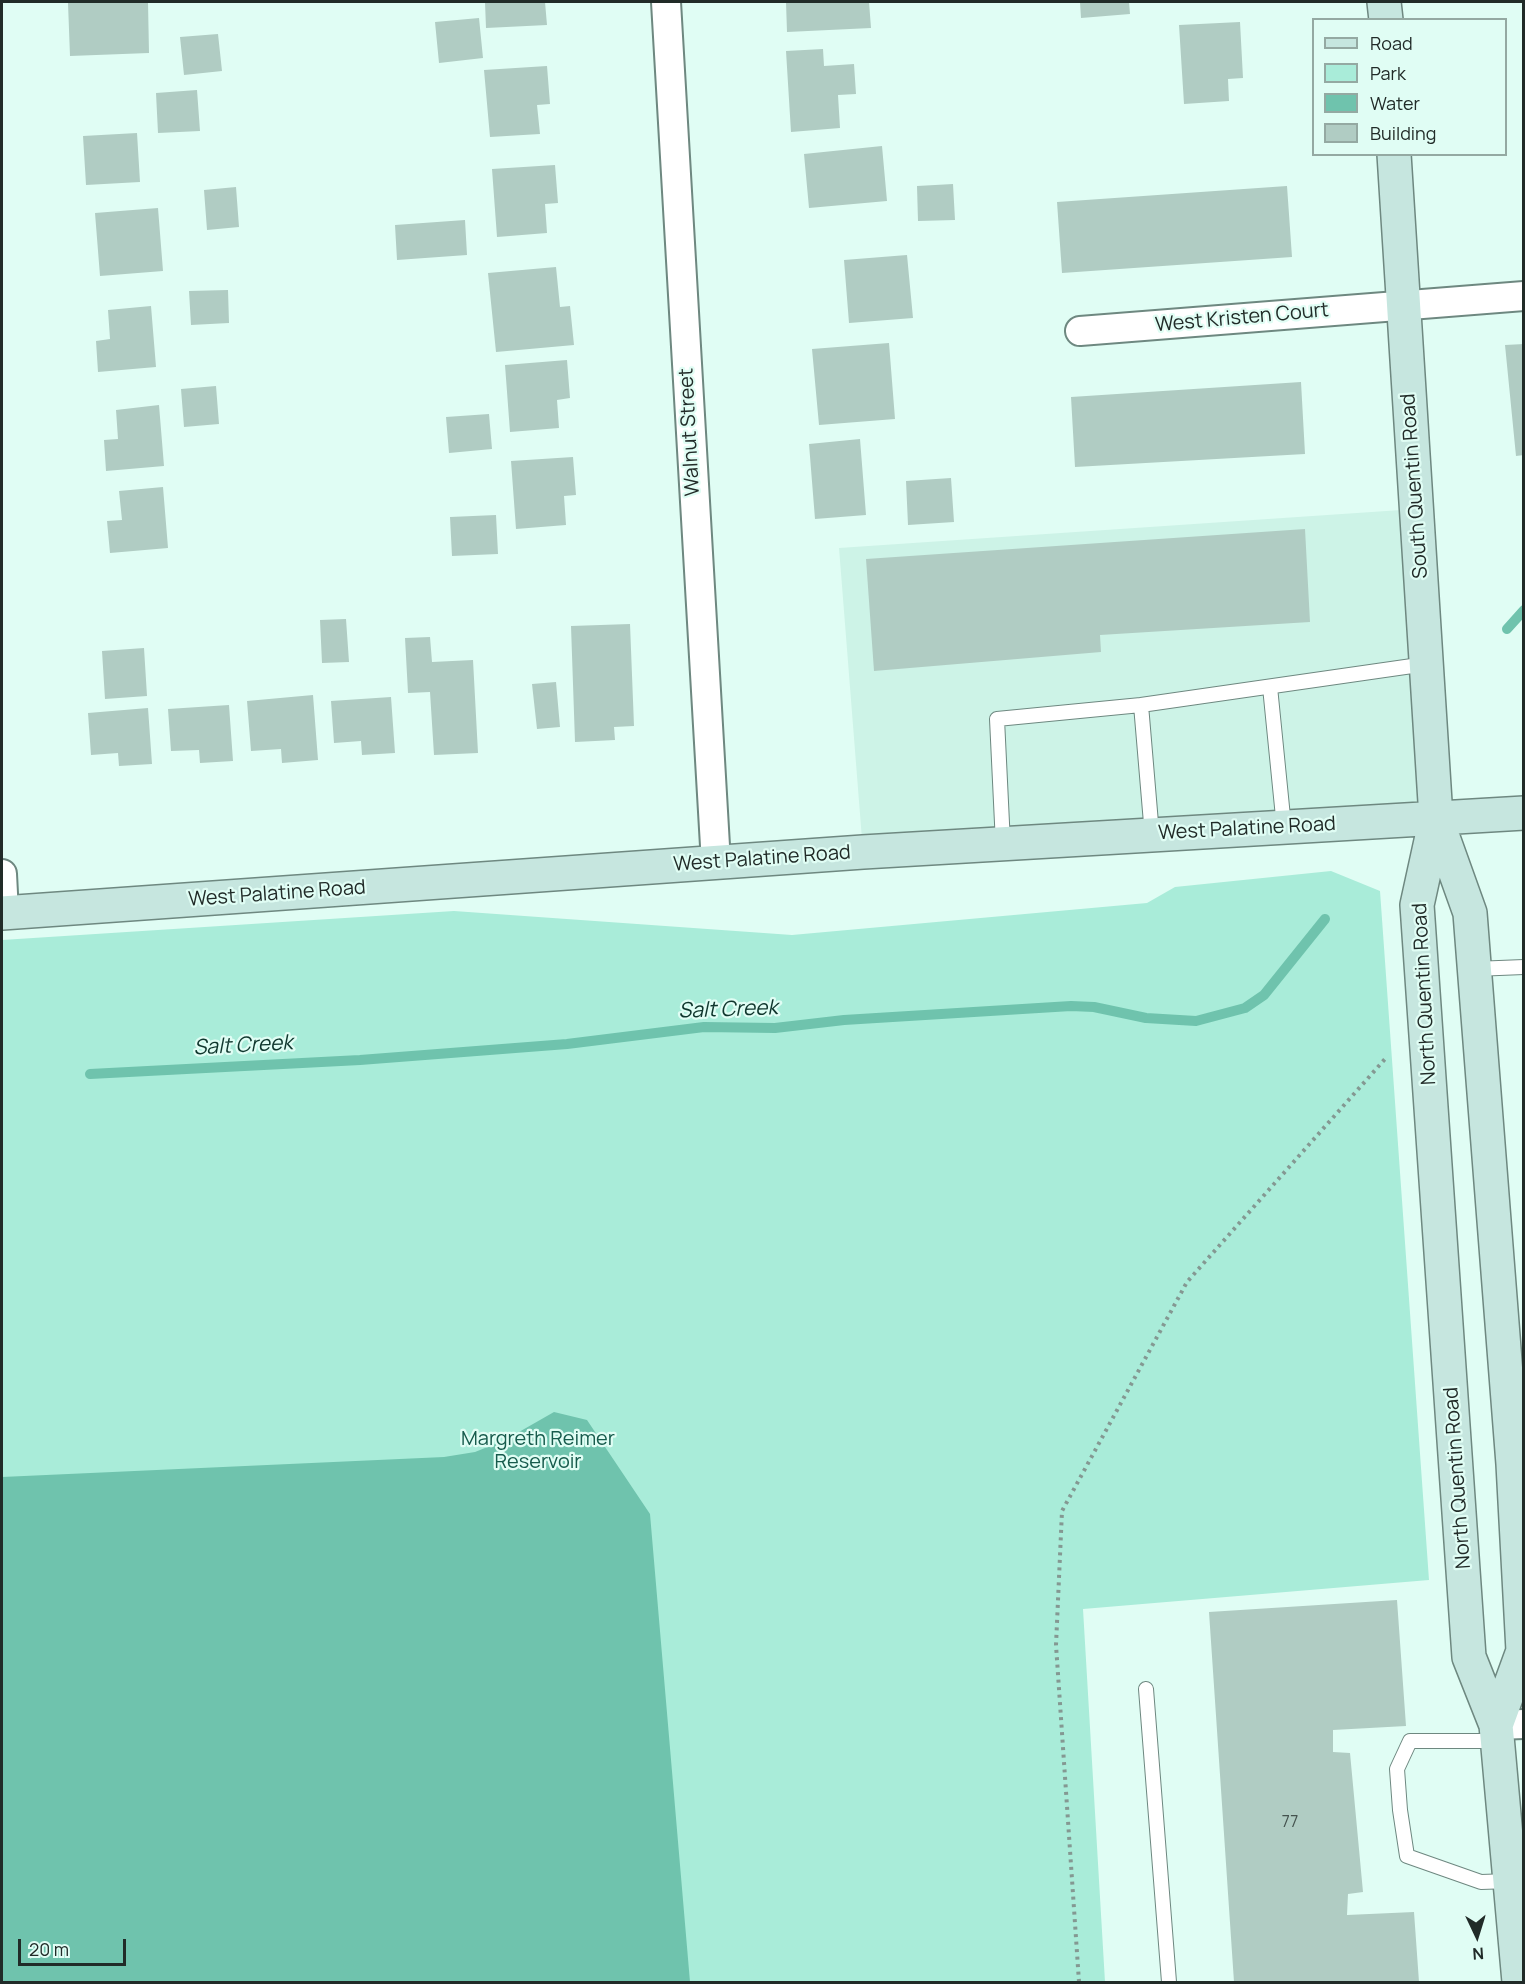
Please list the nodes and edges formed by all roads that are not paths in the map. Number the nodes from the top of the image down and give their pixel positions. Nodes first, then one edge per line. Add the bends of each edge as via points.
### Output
1 (666, 2) edge
2 (1384, 2) edge
3 (1386, 18) edge
4 (1394, 156) edge
5 (1524, 296) edge
6 (1403, 305) junction
7 (1080, 331) dead end
8 (1426, 664) junction
9 (1270, 687) junction
10 (1141, 705) junction
11 (1524, 813) edge
12 (1436, 818) junction
13 (1284, 827) junction
14 (1152, 835) junction
15 (1003, 844) junction
16 (716, 863) junction
17 (2, 874) edge
18 (3, 913) edge
19 (1524, 967) edge
20 (1474, 969) junction
21 (1513, 1341) edge
22 (1518, 1459) edge
23 (1146, 1689) dead end
24 (1505, 1730) edge
25 (1510, 1881) junction
26 (1169, 1983) edge
27 (1519, 1983) edge

1 - 16 street, Walnut Street
2 - 3 main road
4 - 6 main road, South Quentin Road
5 - 6 street, West Kristen Court
6 - 7 street, West Kristen Court
6 - 8 main road, South Quentin Road
8 - 9 lane
8 - 12 main road, South Quentin Road
9 - 10 lane
9 - 13 lane
10 - 14 lane
10 - 15 lane via 997,719
11 - 12 main road, West Palatine Road
12 - 13 main road, West Palatine Road
12 - 20 main road, North Quentin Road via 1470,913
12 - 24 main road, North Quentin Road via 1417,905 1469,1657
13 - 14 main road, West Palatine Road
14 - 15 main road, West Palatine Road
15 - 16 main road, West Palatine Road
16 - 18 main road, West Palatine Road
17 - 18 street
19 - 20 lane
20 - 21 main road, North Quentin Road
21 - 22 main road, North Quentin Road
22 - 24 main road, North Quentin Road via 1523,1651
23 - 26 lane
24 - 25 main road, North Quentin Road
24 - 25 lane via 1410,1742 1397,1769 1407,1856 1481,1882
25 - 27 main road, North Quentin Road

